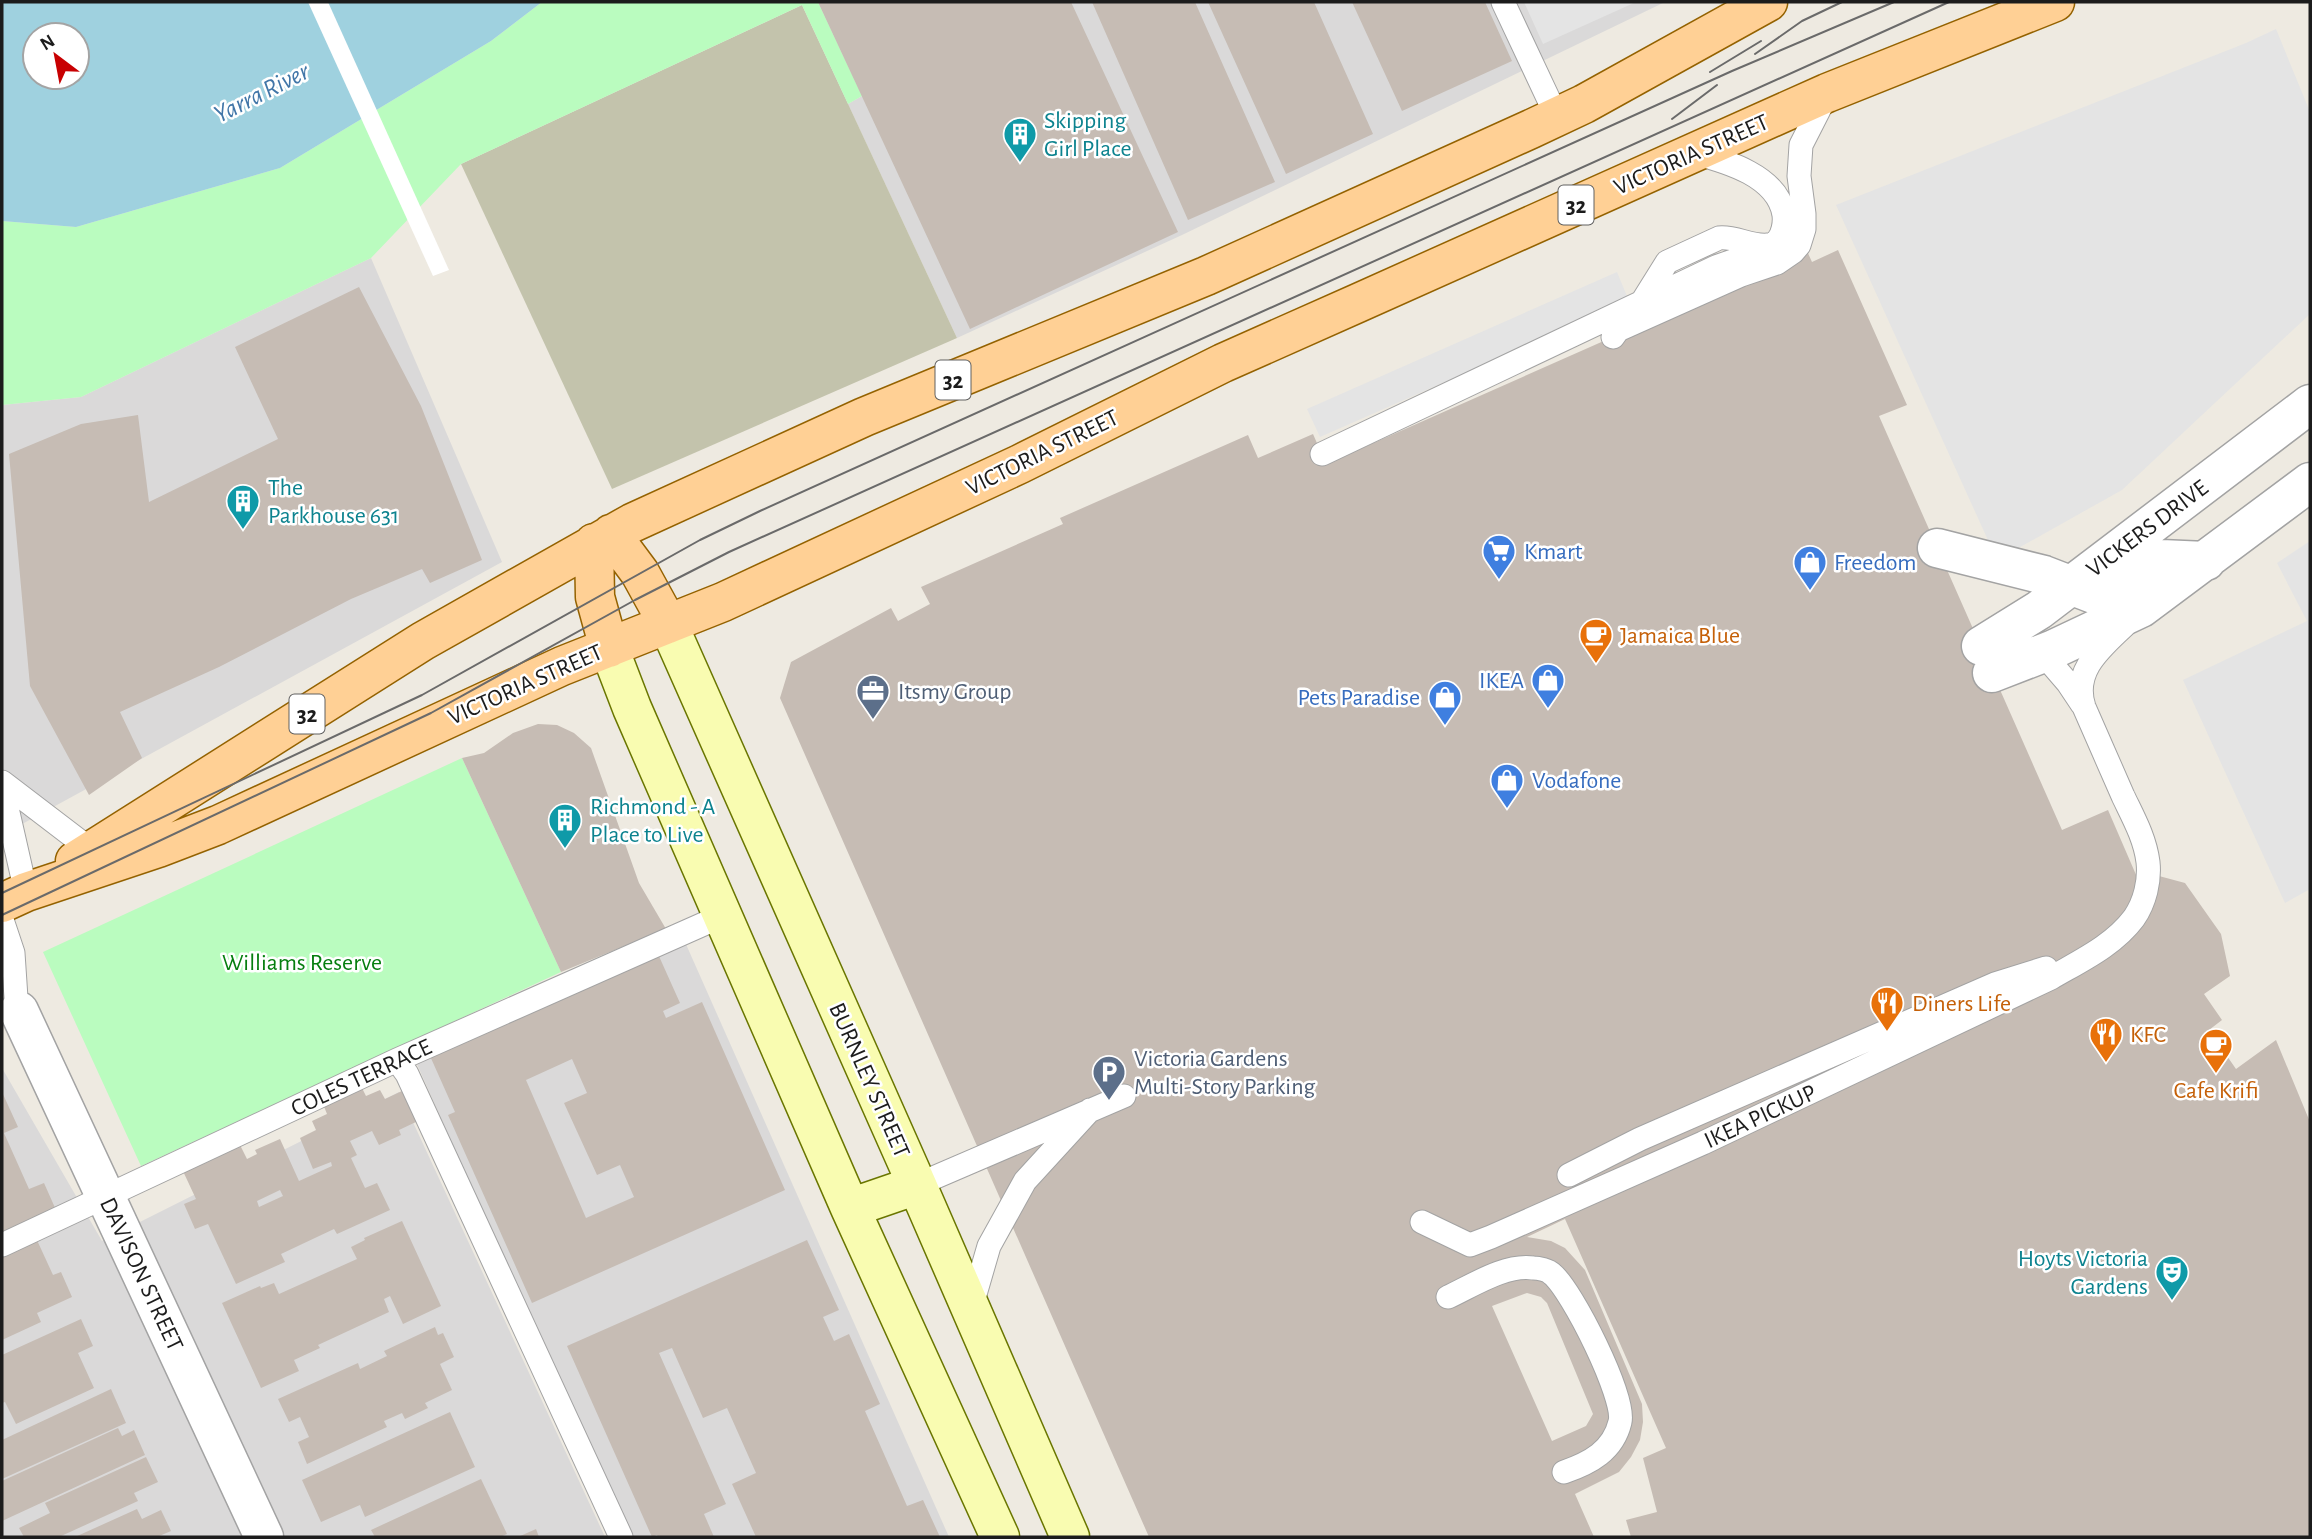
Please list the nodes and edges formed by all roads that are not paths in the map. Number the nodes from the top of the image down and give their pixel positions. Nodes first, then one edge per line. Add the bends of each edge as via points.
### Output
1 (1503, 2) edge
2 (1768, 2) edge
3 (2055, 2) edge
4 (1827, 93) junction
5 (1557, 117) junction
6 (1694, 153) junction
7 (1613, 337) dead end
8 (2310, 404) edge
9 (1322, 454) dead end
10 (2230, 464) junction
11 (2310, 482) edge
12 (2268, 513) junction
13 (602, 539) junction
14 (1937, 548) dead end
15 (2206, 561) junction
16 (2072, 585) junction
17 (2146, 605) junction
18 (668, 624) junction
19 (609, 648) junction
20 (2043, 654) junction
21 (2084, 707) junction
22 (2, 784) edge
23 (91, 850) junction
24 (10, 905) edge
25 (724, 915) junction
26 (2092, 953) junction
27 (10, 1003) edge
28 (397, 1060) junction
29 (1124, 1096) dead end
30 (1090, 1110) junction
31 (1569, 1175) dead end
32 (917, 1185) junction
33 (105, 1195) junction
34 (850, 1208) junction
35 (1422, 1222) dead end
36 (2, 1245) edge
37 (1448, 1297) dead end
38 (971, 1308) junction
39 (1564, 1472) dead end
40 (264, 1537) edge
41 (621, 1537) edge
42 (1000, 1537) edge
43 (1070, 1537) edge

1 - 5 lane
2 - 5 main road, 32
3 - 4 main road, VICTORIA STREET / 32
4 - 6 main road, VICTORIA STREET / 32
4 - 7 lane via 1800,150 1804,229 1793,252 1777,263 1618,330
5 - 13 main road, 32 via 1206,276 864,417
6 - 9 lane via 1750,173 1774,194 1784,220 1776,242
6 - 18 main road, VICTORIA STREET / 32 via 1223,363 939,503
8 - 10 street, VICKERS DRIVE
10 - 12 street
10 - 16 street, VICKERS DRIVE
11 - 12 street, VICKERS DRIVE
12 - 15 street, VICKERS DRIVE
13 - 18 main road via 640,573
13 - 19 main road via 595,597
13 - 23 main road, 32 via 423,641
14 - 16 street
15 - 16 street via 2161,559 2104,597
15 - 17 street, VICKERS DRIVE
16 - 20 street, VICKERS DRIVE via 1987,660
17 - 20 street, VICKERS DRIVE
17 - 21 lane, IKEA PICKUP via 2088,664 2081,686
18 - 19 main road, VICTORIA STREET / 32
18 - 32 main road, BURNLEY STREET
19 - 24 main road, VICTORIA STREET / 32 via 218,825
19 - 25 main road
20 - 21 lane
21 - 26 lane, IKEA PICKUP via 2139,831 2148,862 2146,890 2138,912 2117,936
22 - 23 lane
22 - 24 lane, DAVISON STREET
23 - 24 main road, 32
24 - 27 lane, DAVISON STREET via 16,1002
25 - 28 lane, COLES TERRACE
25 - 34 main road
26 - 31 lane, IKEA PICKUP via 1995,984 1640,1139
26 - 35 lane, IKEA PICKUP via 2051,978 1703,1143 1481,1241 1470,1245
27 - 33 street, DAVISON STREET
28 - 33 lane, COLES TERRACE
28 - 41 lane
29 - 30 lane
30 - 32 lane
30 - 38 lane via 1025,1181 989,1246
32 - 34 main road
32 - 38 main road, BURNLEY STREET
33 - 36 lane, COLES TERRACE
33 - 40 street, DAVISON STREET
34 - 42 main road
37 - 39 lane via 1507,1271 1531,1267 1551,1272 1567,1289 1618,1398 1621,1419 1614,1439 1602,1453
38 - 43 main road, BURNLEY STREET

